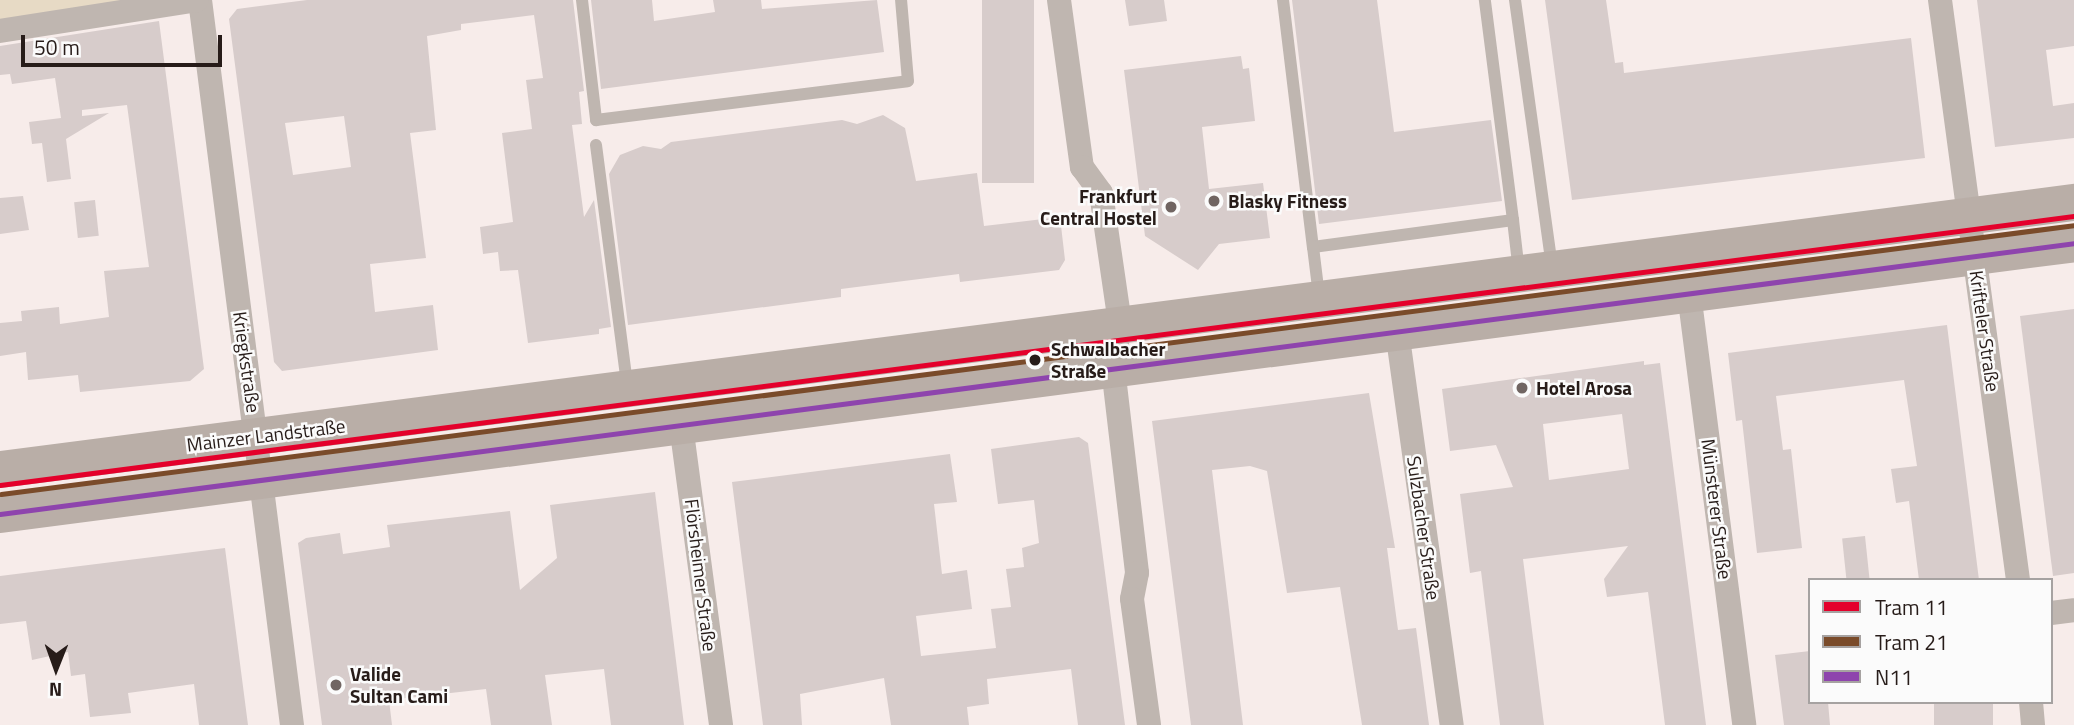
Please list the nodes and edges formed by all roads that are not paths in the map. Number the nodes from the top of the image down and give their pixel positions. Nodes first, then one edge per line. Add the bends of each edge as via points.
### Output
1 (199, 0) edge
2 (582, 0) edge
3 (901, 0) edge
4 (1059, 0) edge
5 (1283, 0) edge
6 (1485, 0) edge
7 (1515, 0) edge
8 (1940, 0) edge
9 (0, 31) edge
10 (596, 145) dead end
11 (2074, 202) edge
12 (1969, 215) junction
13 (1513, 220) junction
14 (2074, 243) edge
15 (1313, 247) junction
16 (1975, 256) junction
17 (1536, 271) junction
18 (1689, 293) junction
19 (1319, 299) junction
20 (1120, 324) junction
21 (1397, 331) junction
22 (1113, 368) junction
23 (628, 389) junction
24 (681, 425) junction
25 (258, 436) junction
26 (0, 469) edge
27 (263, 479) junction
28 (0, 514) edge
29 (2018, 578) edge
30 (2074, 610) edge
31 (2053, 613) edge
32 (2031, 704) edge
33 (292, 725) edge
34 (721, 725) edge
35 (1149, 725) edge
36 (1452, 725) edge
37 (1745, 725) edge
38 (2033, 725) edge

1 - 9 street
1 - 25 street, Kriegkstraße
2 - 3 lane via 596,120 908,81
4 - 20 street via 1082,167 1101,193
5 - 15 lane
6 - 13 lane
7 - 17 lane
8 - 12 street, Krifteler Straße
10 - 23 lane
11 - 12 main road, Mainzer Landstraße
12 - 16 street, Krifteler Straße
12 - 17 main road, Mainzer Landstraße
13 - 15 lane
13 - 17 lane
14 - 16 main road
15 - 19 lane
16 - 18 main road
16 - 29 street, Krifteler Straße
17 - 19 main road, Mainzer Landstraße
18 - 21 main road
18 - 37 street, Münsterer Straße
19 - 20 main road, Mainzer Landstraße
20 - 22 street
20 - 23 main road, Mainzer Landstraße
21 - 22 main road
21 - 36 street, Sulzbacher Straße
22 - 24 main road
22 - 35 street via 1137,573 1132,599
23 - 25 main road, Mainzer Landstraße
24 - 27 main road
24 - 34 street, Flörsheimer Straße
25 - 26 main road, Mainzer Landstraße
25 - 27 street, Kriegkstraße
27 - 28 main road
27 - 33 street, Kriegkstraße
30 - 31 street
32 - 38 street

